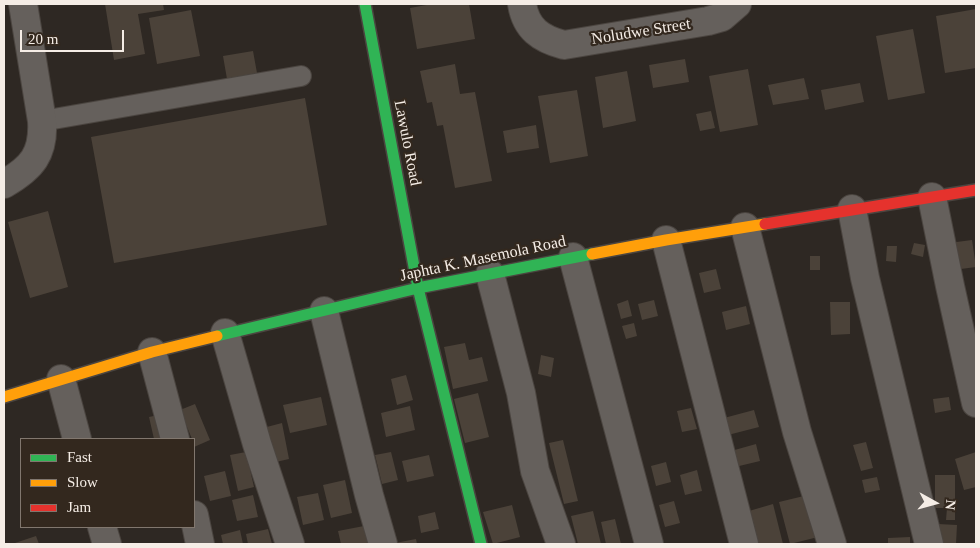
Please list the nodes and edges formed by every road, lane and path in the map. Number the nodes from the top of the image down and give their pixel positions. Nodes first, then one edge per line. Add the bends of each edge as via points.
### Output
1 (23, 4) edge
2 (365, 4) edge
3 (522, 4) edge
4 (737, 4) edge
5 (301, 76) dead end
6 (42, 121) junction
7 (4, 184) edge
8 (976, 190) edge
9 (932, 197) junction
10 (852, 210) junction
11 (745, 227) junction
12 (666, 240) junction
13 (572, 257) junction
14 (490, 274) junction
15 (418, 288) junction
16 (324, 311) junction
17 (225, 333) junction
18 (152, 352) junction
19 (61, 379) junction
20 (4, 397) edge
21 (976, 403) edge
22 (77, 438) edge
23 (175, 438) edge
24 (195, 520) edge
25 (102, 528) edge
26 (108, 544) edge
27 (200, 544) edge
28 (290, 544) edge
29 (383, 544) edge
30 (481, 544) edge
31 (561, 544) edge
32 (650, 544) edge
33 (744, 544) edge
34 (832, 544) edge
35 (929, 544) edge

1 - 6 street
2 - 15 main road, Lawulo Road
3 - 4 street, Noludwe Street via 529,24 541,37 564,45 698,23 722,16
5 - 6 lane
6 - 7 street via 43,138 35,158 24,172
8 - 9 main road, Japhta K. Masemola Road
9 - 10 main road, Japhta K. Masemola Road
9 - 21 street
10 - 11 main road, Japhta K. Masemola Road
10 - 35 street via 865,278
11 - 12 main road, Japhta K. Masemola Road
11 - 34 street via 797,432
12 - 13 main road, Japhta K. Masemola Road
12 - 33 street
13 - 14 main road, Japhta K. Masemola Road
13 - 32 street
14 - 15 main road, Japhta K. Masemola Road
14 - 31 street via 520,394 535,471
15 - 16 main road, Japhta K. Masemola Road
15 - 30 main road, Lawulo Road
16 - 17 main road, Japhta K. Masemola Road
16 - 29 street
17 - 18 main road, Japhta K. Masemola Road
17 - 28 street
18 - 19 main road, Japhta K. Masemola Road
18 - 23 street
19 - 20 main road, Japhta K. Masemola Road
19 - 22 street
24 - 27 street
25 - 26 street

